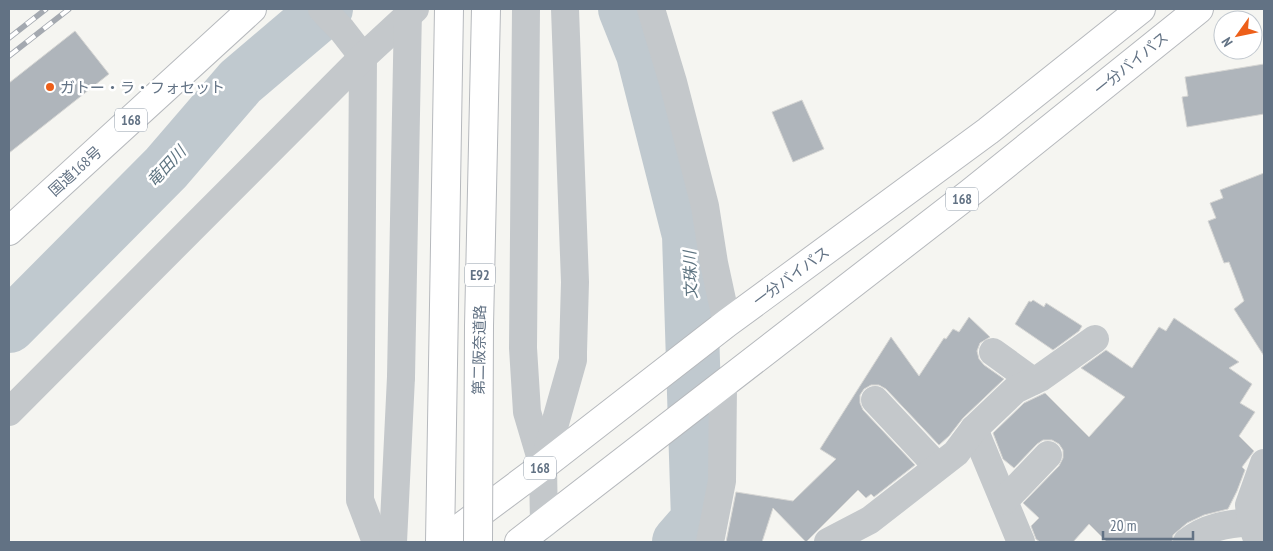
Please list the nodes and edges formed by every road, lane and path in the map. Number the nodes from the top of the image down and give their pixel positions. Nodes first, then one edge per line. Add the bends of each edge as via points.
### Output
1 (252, 9) edge
2 (322, 9) edge
3 (408, 9) edge
4 (415, 9) edge
5 (449, 9) edge
6 (486, 9) edge
7 (526, 9) edge
8 (565, 9) edge
9 (651, 9) edge
10 (1140, 9) edge
11 (1199, 9) edge
12 (363, 57) junction
13 (9, 231) edge
14 (722, 327) junction
15 (1095, 339) dead end
16 (993, 352) dead end
17 (1034, 381) junction
18 (723, 385) junction
19 (875, 400) dead end
20 (9, 412) edge
21 (974, 429) junction
22 (1048, 455) dead end
23 (1264, 463) edge
24 (543, 466) junction
25 (938, 466) junction
26 (1004, 501) junction
27 (1254, 532) edge
28 (543, 533) edge
29 (376, 542) edge
30 (393, 542) edge
31 (441, 542) edge
32 (478, 542) edge
33 (519, 542) edge
34 (710, 542) edge
35 (828, 542) edge
36 (1021, 542) edge
37 (1187, 542) edge

1 - 13 highway, 国道168号 / 168
2 - 12 street
3 - 30 street, bridge via 401,377
4 - 12 street
5 - 31 highway, E92
6 - 32 highway, 第二阪奈道路 / E92, bridge
7 - 24 street via 523,348 527,412
8 - 24 street via 575,282 573,360
9 - 14 street via 705,206
10 - 14 highway, 一分バイパス / 168 via 988,131
11 - 18 highway, 一分バイパス / 168
12 - 20 street
12 - 29 street via 360,500
14 - 24 highway, 一分バイパス / 168
15 - 17 street
16 - 17 street
17 - 21 street via 1016,390
18 - 28 highway, 一分バイパス / 168 via 657,436
18 - 34 street via 722,482
19 - 25 street
21 - 25 street via 956,453
21 - 26 street
22 - 26 street
23 - 27 street via 1249,505
24 - 28 street
24 - 31 highway, 一分バイパス / 168
25 - 35 street via 870,520
26 - 36 street
27 - 37 street via 1224,524 1198,533
28 - 33 highway, 一分バイパス / 168

